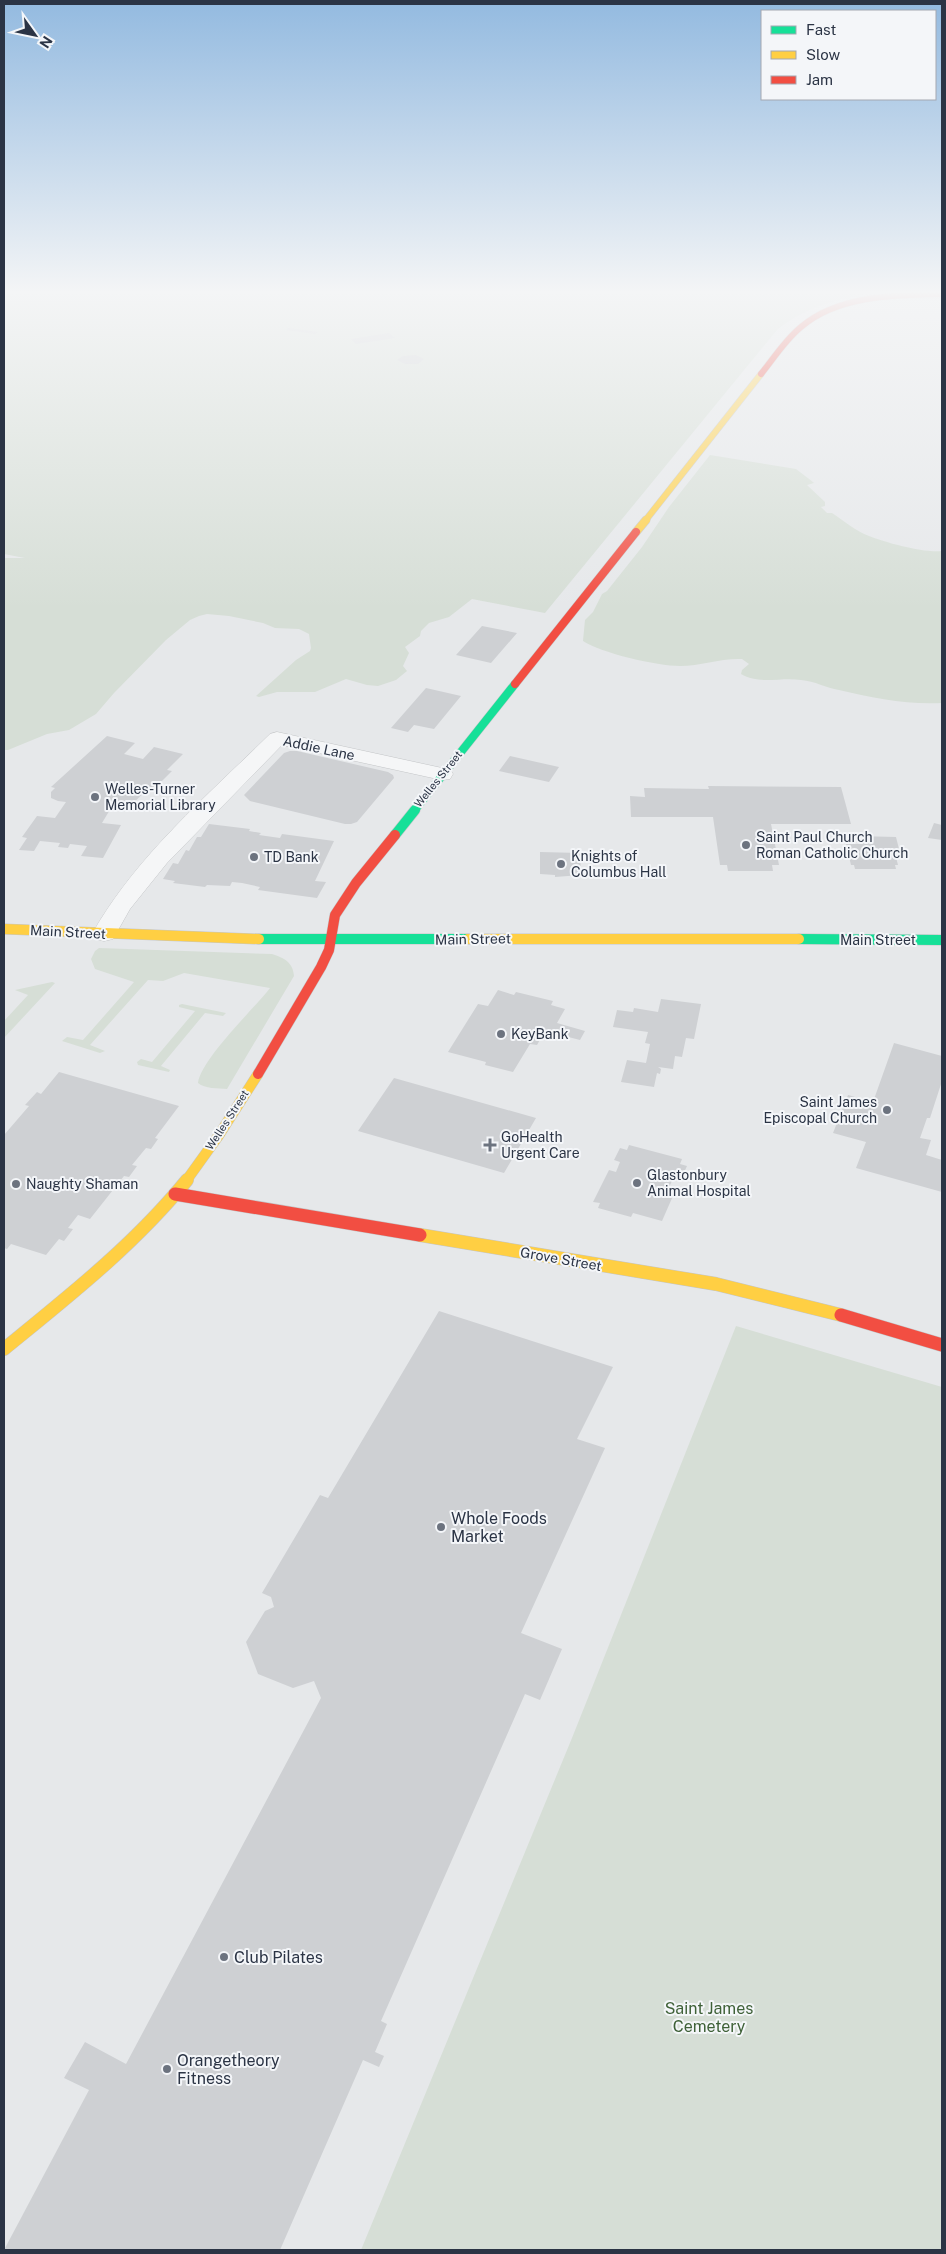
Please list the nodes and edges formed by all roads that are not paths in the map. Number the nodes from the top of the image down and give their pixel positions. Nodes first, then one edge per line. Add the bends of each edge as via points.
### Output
1 (742, 398) edge
2 (442, 774) junction
3 (4, 929) edge
4 (104, 934) junction
5 (331, 940) junction
6 (942, 940) edge
7 (174, 1194) junction
8 (942, 1345) edge
9 (4, 1349) edge

1 - 2 street, Welles Street
2 - 4 street, Addie Lane via 277,738 159,858 119,907
2 - 5 street, Welles Street via 340,906 335,914
3 - 4 street, Main Street
4 - 5 street, Main Street
5 - 6 street, Main Street
5 - 7 street, Welles Street via 321,967 236,1107
7 - 8 street, Grove Street via 716,1284 829,1311
7 - 9 street, Welles Street via 70,1296

